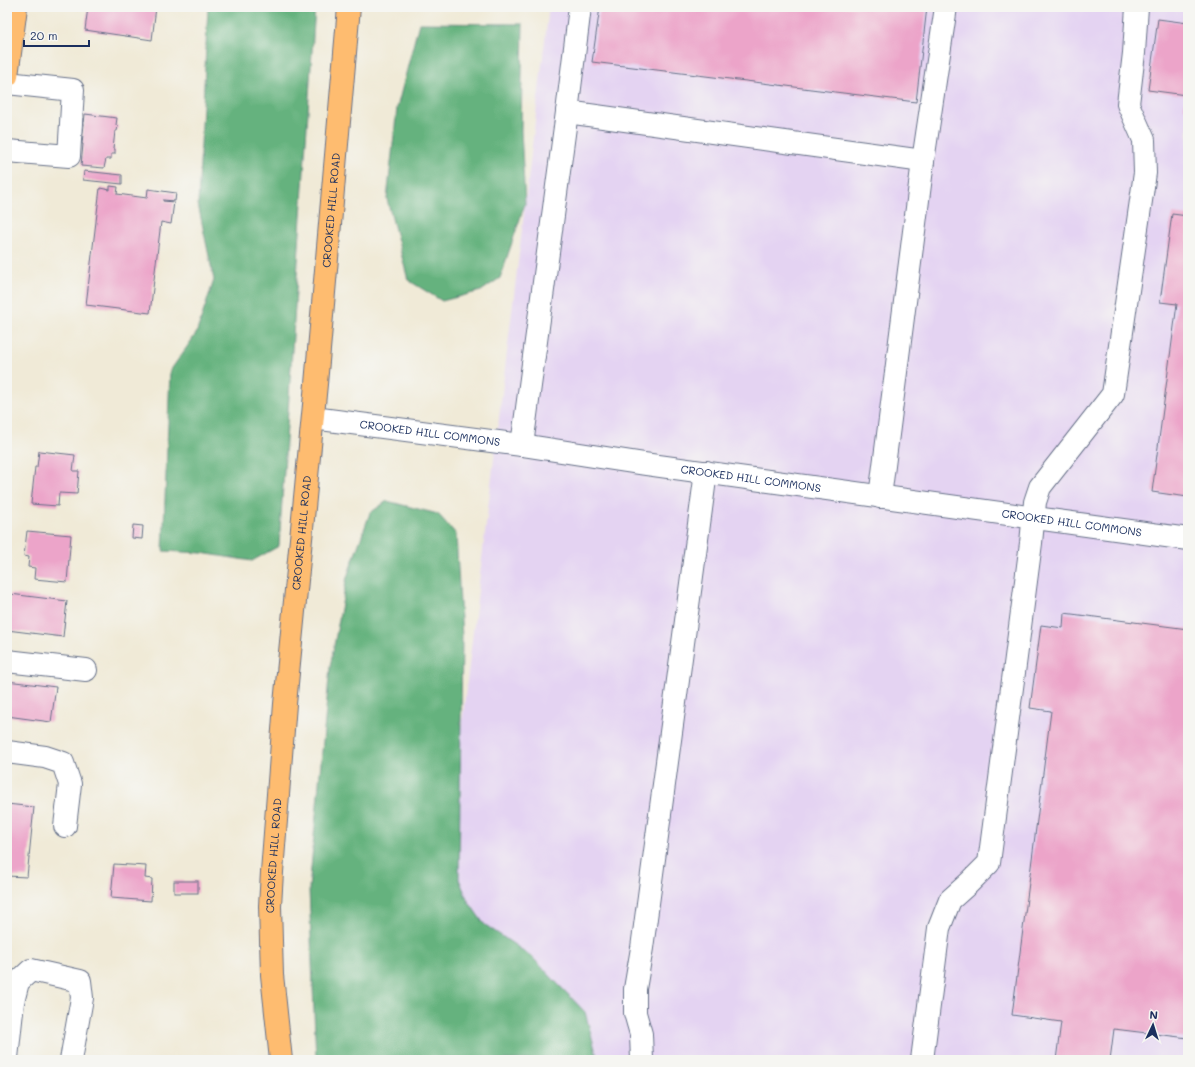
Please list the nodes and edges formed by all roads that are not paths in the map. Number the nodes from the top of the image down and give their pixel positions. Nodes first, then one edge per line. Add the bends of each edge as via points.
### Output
1 (16, 7) edge
2 (349, 7) edge
3 (580, 7) edge
4 (946, 7) edge
5 (1137, 7) edge
6 (7, 76) edge
7 (7, 83) edge
8 (567, 112) junction
9 (7, 151) edge
10 (923, 161) junction
11 (313, 418) junction
12 (522, 445) junction
13 (706, 472) junction
14 (880, 497) junction
15 (1033, 518) junction
16 (1188, 539) edge
17 (7, 661) edge
18 (86, 670) dead end
19 (7, 752) edge
20 (64, 826) dead end
21 (7, 1058) edge
22 (71, 1060) edge
23 (281, 1060) edge
24 (642, 1060) edge
25 (922, 1060) edge

1 - 6 main road
2 - 11 main road, CROOKED HILL ROAD
3 - 8 lane
4 - 10 lane
5 - 15 lane via 1128,104 1144,140 1145,173 1114,394 1040,487
7 - 9 lane via 73,90 69,156
8 - 10 lane
8 - 12 lane
10 - 14 lane
11 - 12 lane, CROOKED HILL COMMONS
11 - 23 main road, CROOKED HILL ROAD via 285,704 271,885 272,975
12 - 13 lane, CROOKED HILL COMMONS
13 - 14 lane, CROOKED HILL COMMONS
13 - 24 lane via 635,989 635,1014 641,1034
14 - 15 lane, CROOKED HILL COMMONS
15 - 16 lane, CROOKED HILL COMMONS
15 - 25 lane via 989,863 950,900 939,928
17 - 18 lane
19 - 20 lane via 45,757 63,763 70,784
21 - 22 lane via 13,1002 18,982 31,970 80,981 82,998

